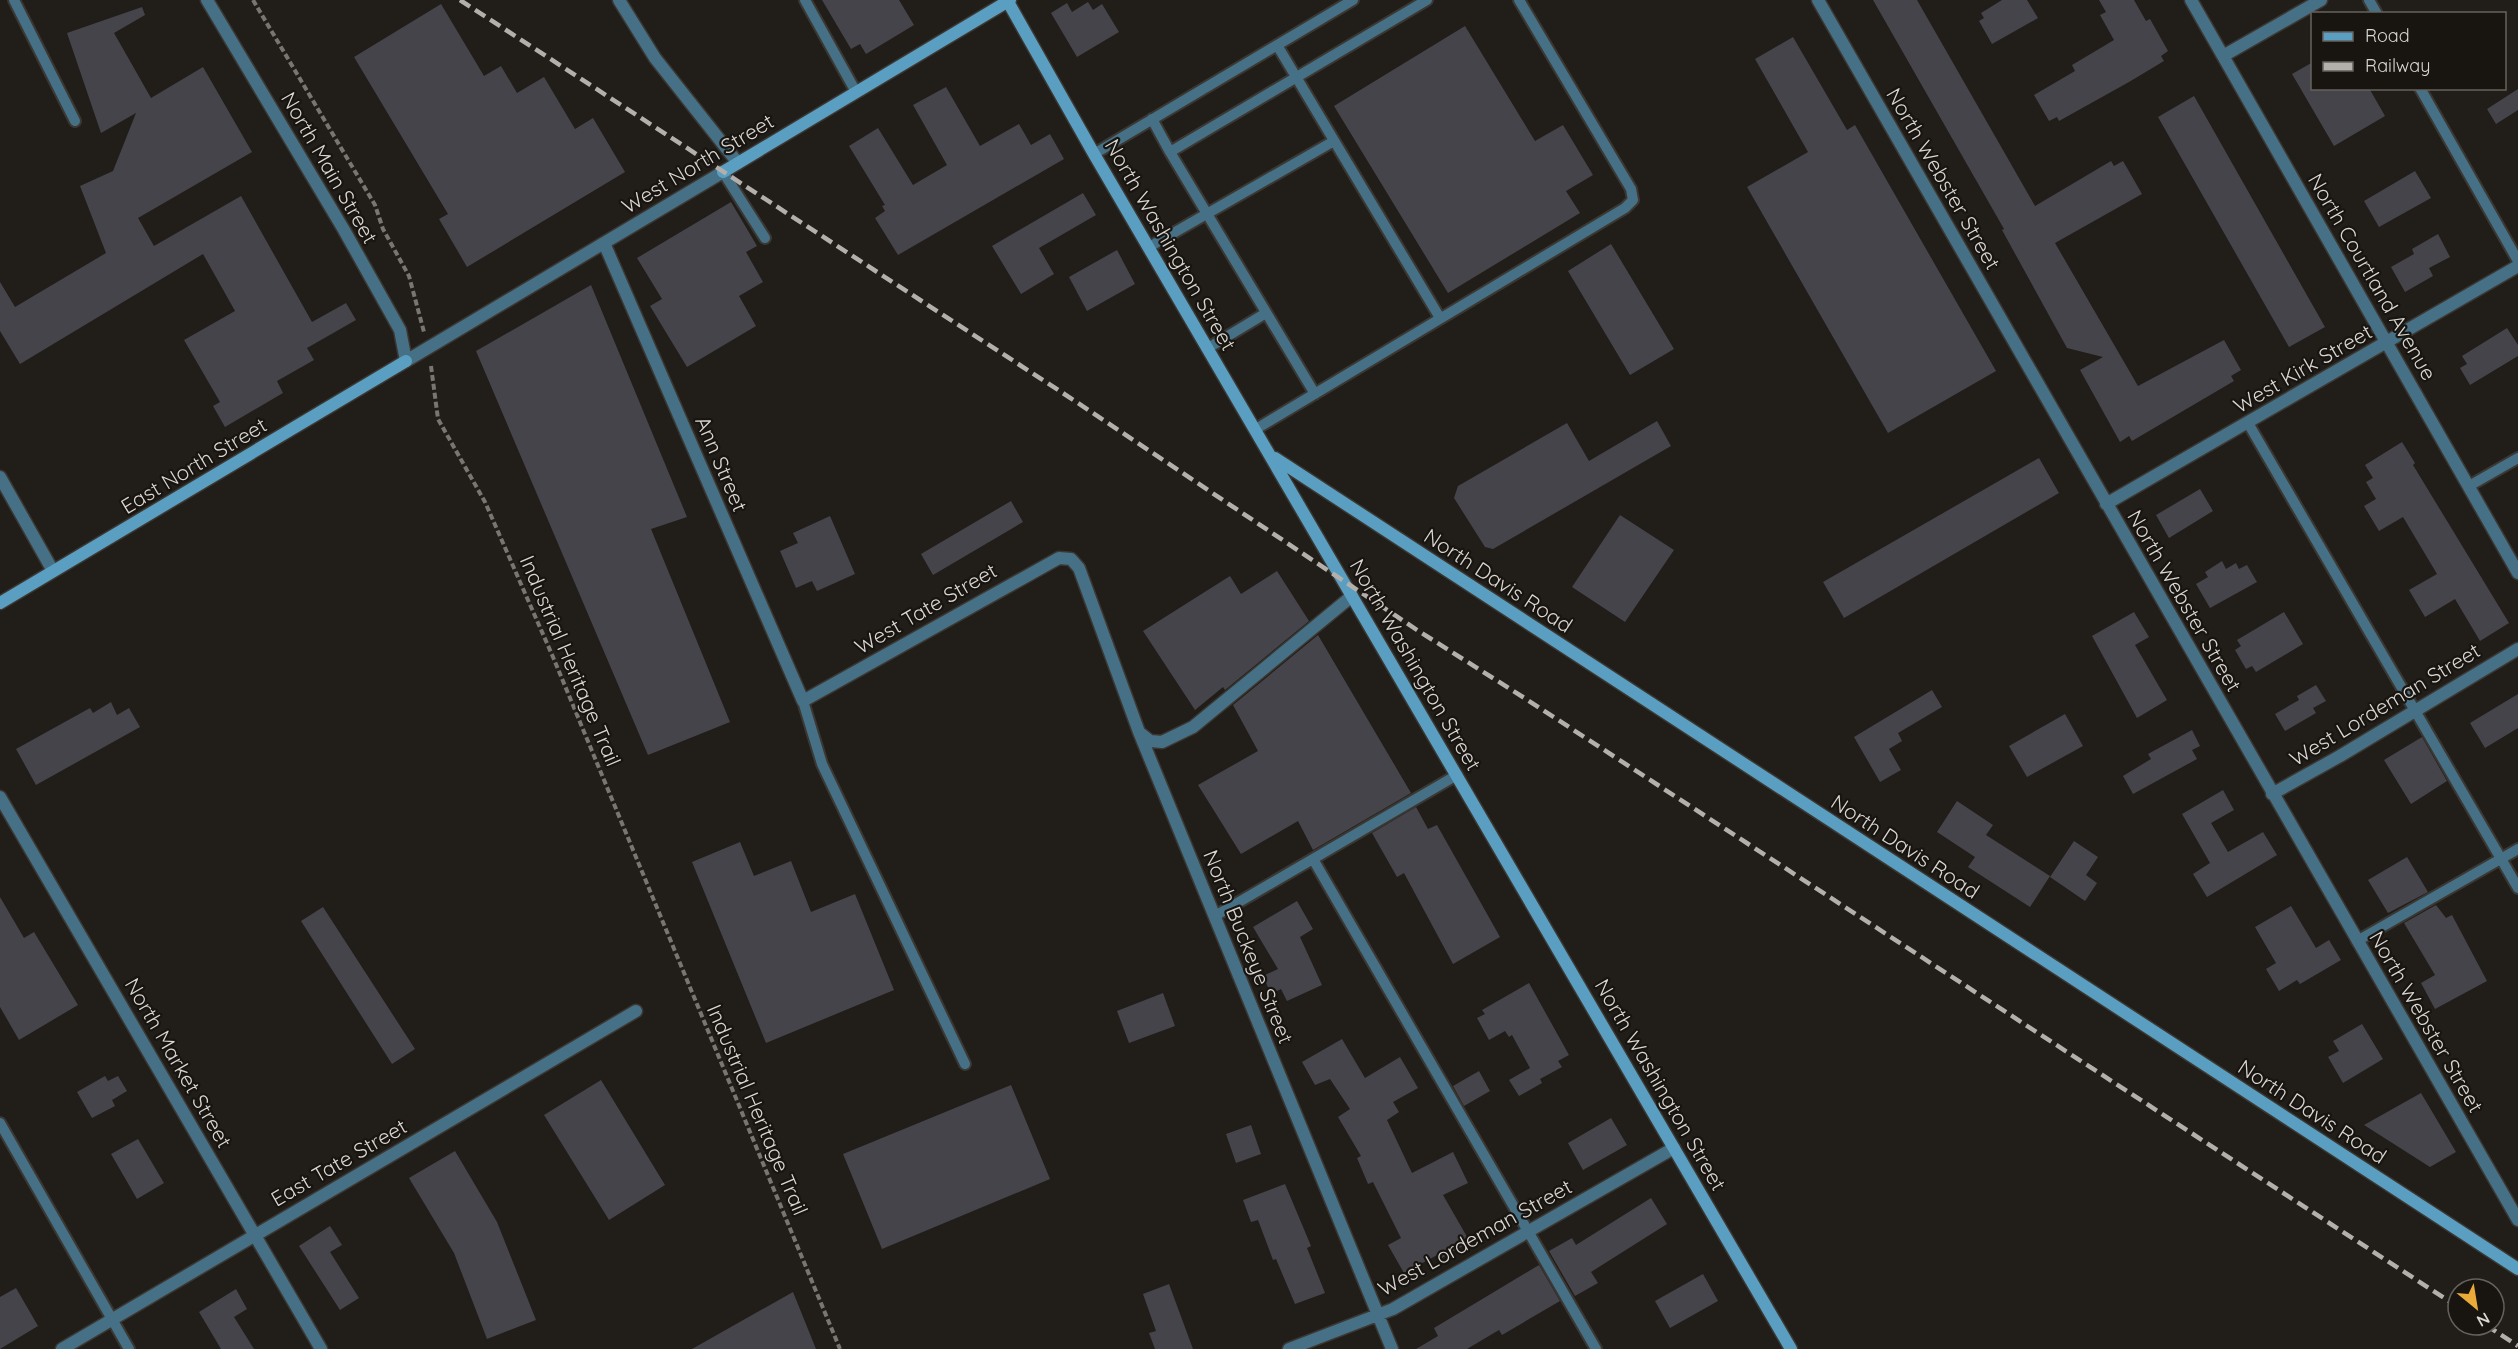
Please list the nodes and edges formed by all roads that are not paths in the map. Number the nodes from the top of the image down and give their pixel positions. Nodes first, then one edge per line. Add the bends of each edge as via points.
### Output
1 (14, 0) edge
2 (207, 0) edge
3 (621, 0) edge
4 (805, 0) edge
5 (1008, 0) edge
6 (1353, 0) edge
7 (1427, 0) edge
8 (1519, 0) edge
9 (1818, 0) edge
10 (2191, 0) edge
11 (2321, 0) edge
12 (1277, 45) junction
13 (2223, 56) junction
14 (1297, 77) junction
15 (2421, 90) edge
16 (856, 92) junction
17 (1152, 119) junction
18 (75, 121) dead end
19 (1334, 141) junction
20 (1170, 152) junction
21 (1094, 154) junction
22 (738, 163) junction
23 (723, 172) junction
24 (1208, 215) junction
25 (765, 238) dead end
26 (604, 243) junction
27 (1149, 247) junction
28 (2518, 261) edge
29 (2518, 266) edge
30 (1266, 313) junction
31 (1440, 318) junction
32 (2388, 343) junction
33 (1208, 348) junction
34 (406, 361) junction
35 (1315, 394) junction
36 (2248, 423) junction
37 (1256, 429) junction
38 (1272, 456) junction
39 (2518, 458) edge
40 (0, 477) edge
41 (2469, 486) junction
42 (2106, 504) junction
43 (1071, 559) joint
44 (53, 571) junction
45 (2518, 573) edge
46 (1353, 596) junction
47 (0, 603) edge
48 (2518, 649) edge
49 (803, 701) junction
50 (2417, 710) junction
51 (1139, 732) junction
52 (1457, 775) junction
53 (2272, 794) junction
54 (0, 797) edge
55 (2518, 849) edge
56 (2501, 858) junction
57 (1313, 859) junction
58 (2518, 888) edge
59 (1215, 916) junction
60 (2357, 941) junction
61 (636, 1011) dead end
62 (965, 1064) dead end
63 (0, 1123) edge
64 (1674, 1148) junction
65 (2518, 1220) edge
66 (1527, 1233) junction
67 (255, 1235) junction
68 (2518, 1269) edge
69 (1377, 1313) junction
70 (111, 1320) junction
71 (62, 1349) edge
72 (129, 1349) edge
73 (321, 1349) edge
74 (1289, 1349) edge
75 (1392, 1349) edge
76 (1596, 1349) edge
77 (1791, 1349) edge

1 - 18 lane
2 - 34 street, North Main Street via 400,330
3 - 22 street via 655,58
4 - 16 lane
5 - 16 street, West North Street
5 - 21 street, North Washington Street
6 - 12 lane
7 - 14 lane
8 - 31 lane via 1631,189 1633,200
9 - 42 street, North Webster Street
10 - 13 street, North Courtland Avenue
11 - 13 street
12 - 14 lane
12 - 17 lane
13 - 32 street, North Courtland Avenue
14 - 19 lane
14 - 20 lane
15 - 28 lane
16 - 22 street, West North Street
17 - 20 lane
17 - 21 lane
19 - 24 lane
19 - 31 lane
20 - 24 lane
21 - 27 street, North Washington Street
22 - 23 street, West North Street
23 - 25 lane
23 - 26 street, West North Street
24 - 27 lane
24 - 30 lane
26 - 34 street, West North Street
26 - 49 street, Ann Street
27 - 33 street, North Washington Street
29 - 32 street, West Kirk Street
30 - 33 lane
30 - 35 lane
31 - 35 lane
32 - 36 street, West Kirk Street
32 - 41 street, North Courtland Avenue
33 - 37 street, North Washington Street
34 - 44 street, East North Street
35 - 37 lane
36 - 42 street, West Kirk Street
36 - 50 lane
37 - 38 street, North Washington Street
38 - 46 street, North Washington Street
38 - 68 street, North Davis Road
39 - 41 lane
40 - 44 street
41 - 45 street, North Courtland Avenue
42 - 53 street, North Webster Street
43 - 49 street, West Tate Street via 1059,558 1036,570
43 - 51 street, North Buckeye Street via 1079,568
44 - 47 street, East North Street
46 - 51 street via 1193,727 1162,742 1150,741
46 - 52 street, North Washington Street
48 - 50 street, West Lordeman Street
49 - 62 lane via 822,764
50 - 53 street, West Lordeman Street
50 - 56 lane
51 - 59 street, North Buckeye Street
52 - 57 lane
52 - 64 street, North Washington Street
53 - 60 street, North Webster Street
54 - 67 street, North Market Street
55 - 56 lane
56 - 58 lane
56 - 60 lane
57 - 59 lane
57 - 66 lane
59 - 69 street, North Buckeye Street
60 - 65 street, North Webster Street
61 - 67 street, East Tate Street
63 - 70 lane
64 - 66 street, West Lordeman Street
64 - 77 street, North Washington Street
66 - 69 street, West Lordeman Street via 1394,1309
66 - 76 lane
67 - 70 street, East Tate Street
67 - 73 street, North Market Street
69 - 74 street, West Lordeman Street
69 - 75 street, North Buckeye Street
70 - 71 street, East Tate Street
70 - 72 lane

